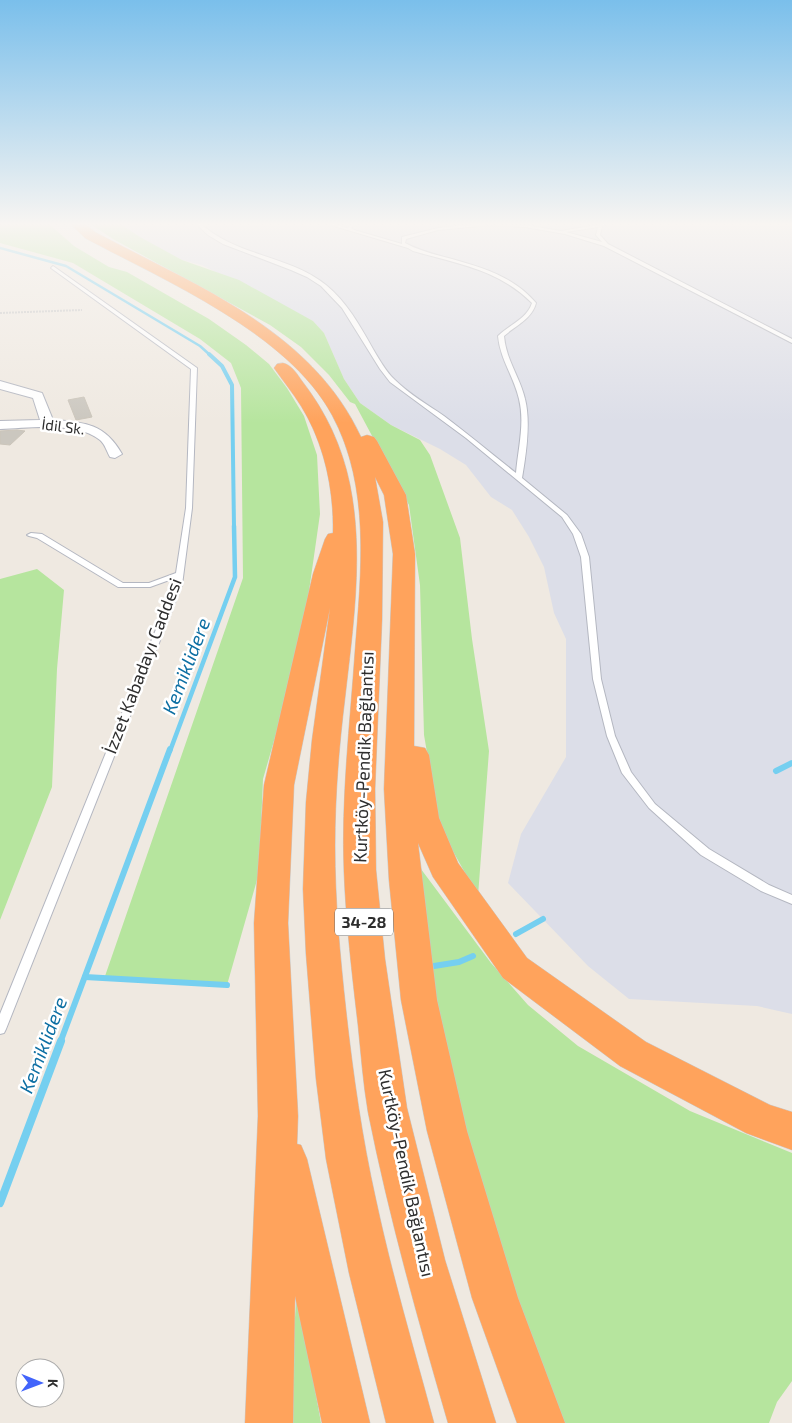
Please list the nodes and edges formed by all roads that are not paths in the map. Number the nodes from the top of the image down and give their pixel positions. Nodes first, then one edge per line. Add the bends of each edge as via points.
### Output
1 (84, 289) edge
2 (169, 289) edge
3 (192, 289) edge
4 (327, 289) edge
5 (520, 289) edge
6 (692, 289) edge
7 (792, 341) edge
8 (0, 386) edge
9 (341, 413) junction
10 (48, 424) junction
11 (0, 425) edge
12 (116, 454) dead end
13 (519, 477) junction
14 (344, 514) junction
15 (31, 534) dead end
16 (179, 574) junction
17 (404, 576) junction
18 (792, 900) edge
19 (0, 1029) edge
20 (278, 1116) junction
21 (792, 1131) edge
22 (269, 1423) edge
23 (346, 1423) edge
24 (410, 1423) edge
25 (472, 1423) edge
26 (541, 1423) edge

1 - 16 lane, İzzet Kabadayı Caddesi via 194,368 189,508
2 - 14 highway, Kurtköy-Pendik Bağlantısı / 34-28 via 239,330 284,369 318,418 330,445
3 - 9 highway, Kurtköy-Pendik Bağlantısı / 34-28 via 265,333 305,367
4 - 13 lane via 348,310 392,381
5 - 13 lane via 534,303 530,313 501,336 501,350 520,390 525,409
6 - 7 lane
8 - 10 street via 38,396
9 - 17 highway via 363,434 395,495
9 - 25 highway, Kurtköy-Pendik Bağlantısı / 34-28 via 365,476 372,522 360,798 360,870 368,959 388,1108 423,1260
10 - 11 street, İdil Sk.
10 - 12 street, İdil Sk. via 81,426 104,436
13 - 18 lane via 565,516 577,534 585,557 597,679 611,736 627,772 652,806 705,852 765,888
14 - 20 highway via 325,574 279,785 271,923
14 - 24 highway, Kurtköy-Pendik Bağlantısı / 34-28 via 344,577 322,780 319,878 323,953 341,1122 367,1257
15 - 16 lane via 122,585 150,586
16 - 19 lane, İzzet Kabadayı Caddesi via 178,585
17 - 21 highway via 416,773 424,818 444,868 516,968 633,1054 760,1120
17 - 26 highway via 399,789 405,880 419,1000 447,1131 495,1298
20 - 22 highway
20 - 23 highway

